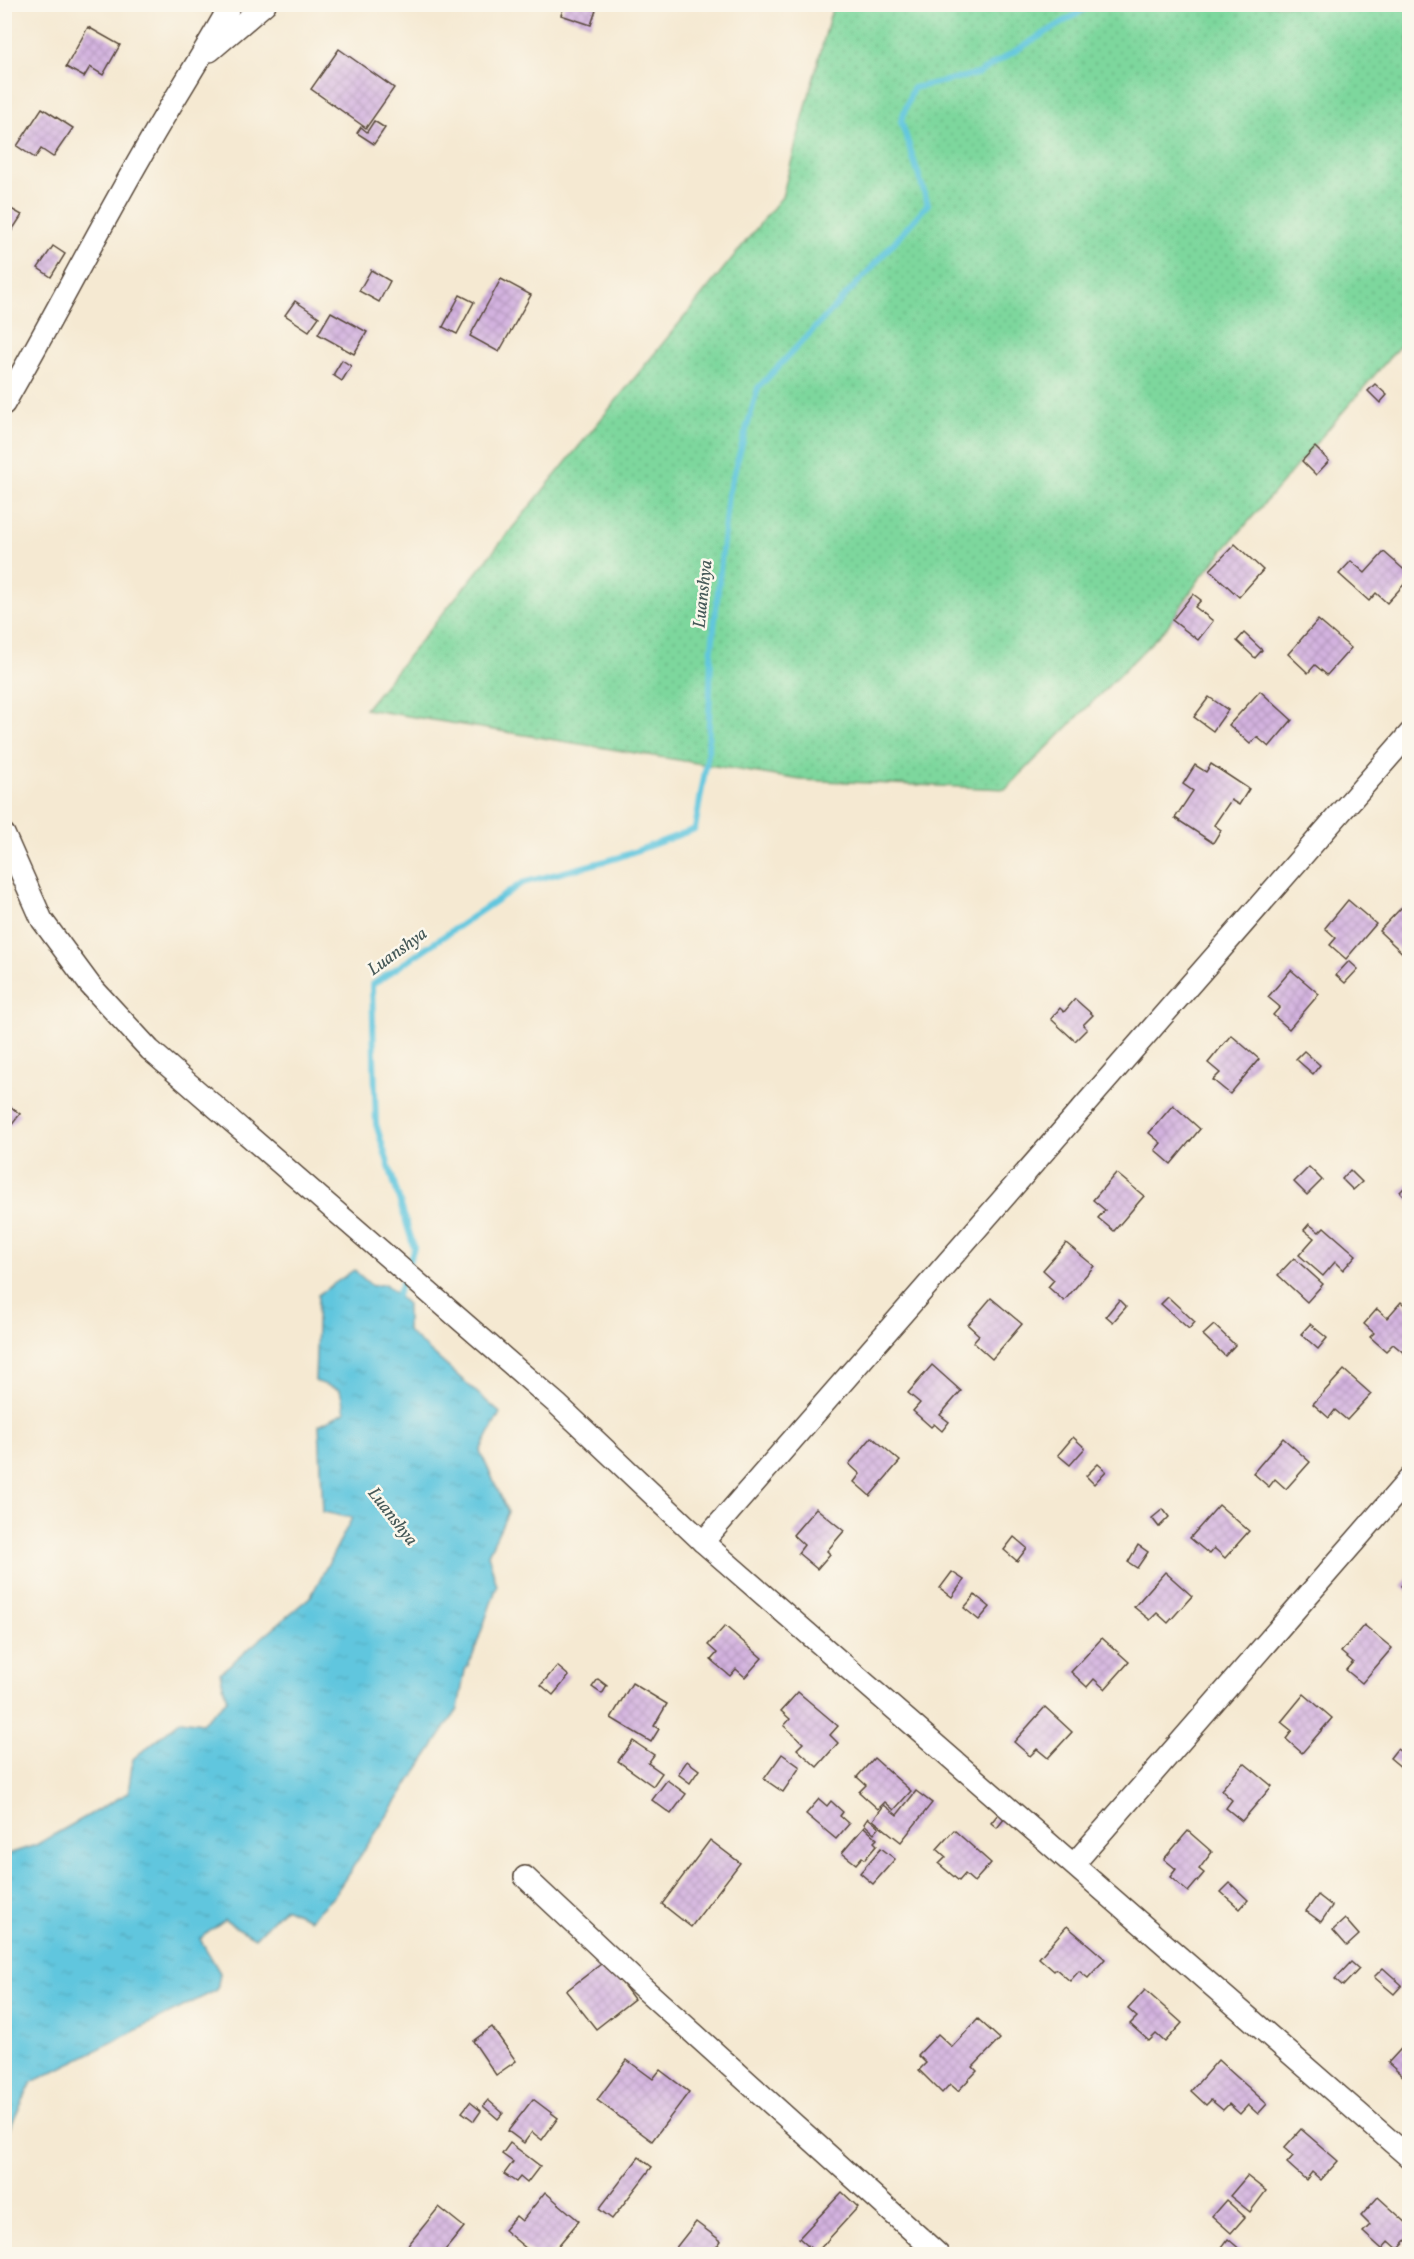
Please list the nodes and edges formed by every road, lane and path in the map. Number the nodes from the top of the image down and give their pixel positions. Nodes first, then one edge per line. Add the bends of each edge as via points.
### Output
1 (231, 4) edge
2 (265, 4) edge
3 (201, 59) junction
4 (4, 404) edge
5 (1410, 733) edge
6 (4, 834) edge
7 (1410, 1478) edge
8 (703, 1542) junction
9 (1074, 1864) junction
10 (525, 1877) dead end
11 (1410, 2158) edge
12 (938, 2254) edge

1 - 3 street
2 - 3 street
3 - 4 street via 143,152
5 - 8 street
6 - 8 street via 42,920 90,986 150,1050 557,1404
7 - 9 street
8 - 9 street
9 - 11 street
10 - 12 street

